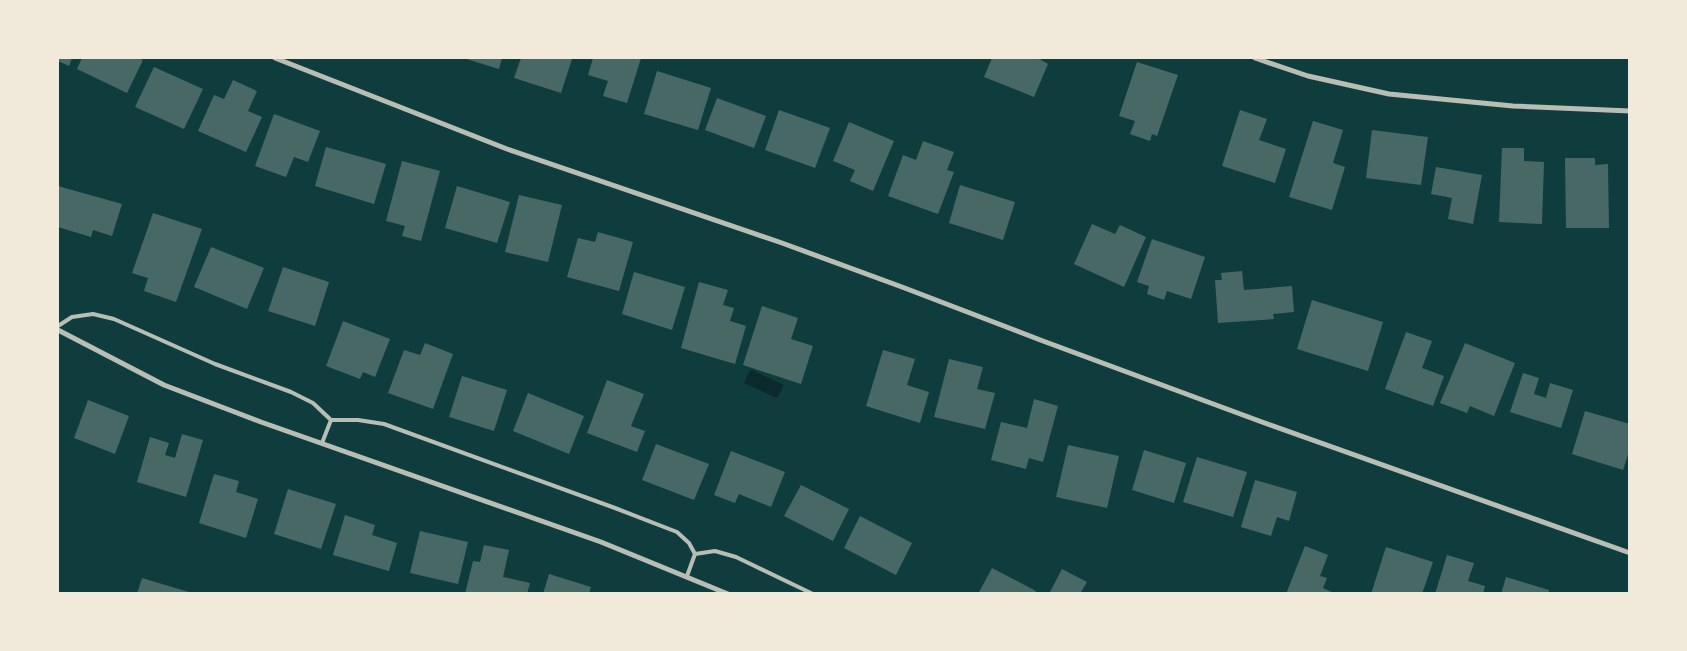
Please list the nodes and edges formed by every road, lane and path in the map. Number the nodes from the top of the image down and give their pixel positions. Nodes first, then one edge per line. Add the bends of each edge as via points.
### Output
1 (275, 58) edge
2 (1255, 58) edge
3 (1630, 112) edge
4 (58, 326) edge
5 (58, 330) edge
6 (331, 420) junction
7 (322, 443) junction
8 (1630, 553) edge
9 (695, 554) junction
10 (687, 576) junction
11 (728, 594) edge
12 (813, 594) edge

1 - 8 street via 507,149 865,273 1262,422
2 - 3 street via 1308,76 1389,94 1513,106
4 - 6 lane via 72,317 93,314 114,319 215,364 313,402
5 - 7 street via 164,385
6 - 7 lane
6 - 9 lane via 384,424 596,501 677,532 690,543
7 - 10 street via 601,542
9 - 10 lane
9 - 12 lane via 714,551 736,557
10 - 11 street

